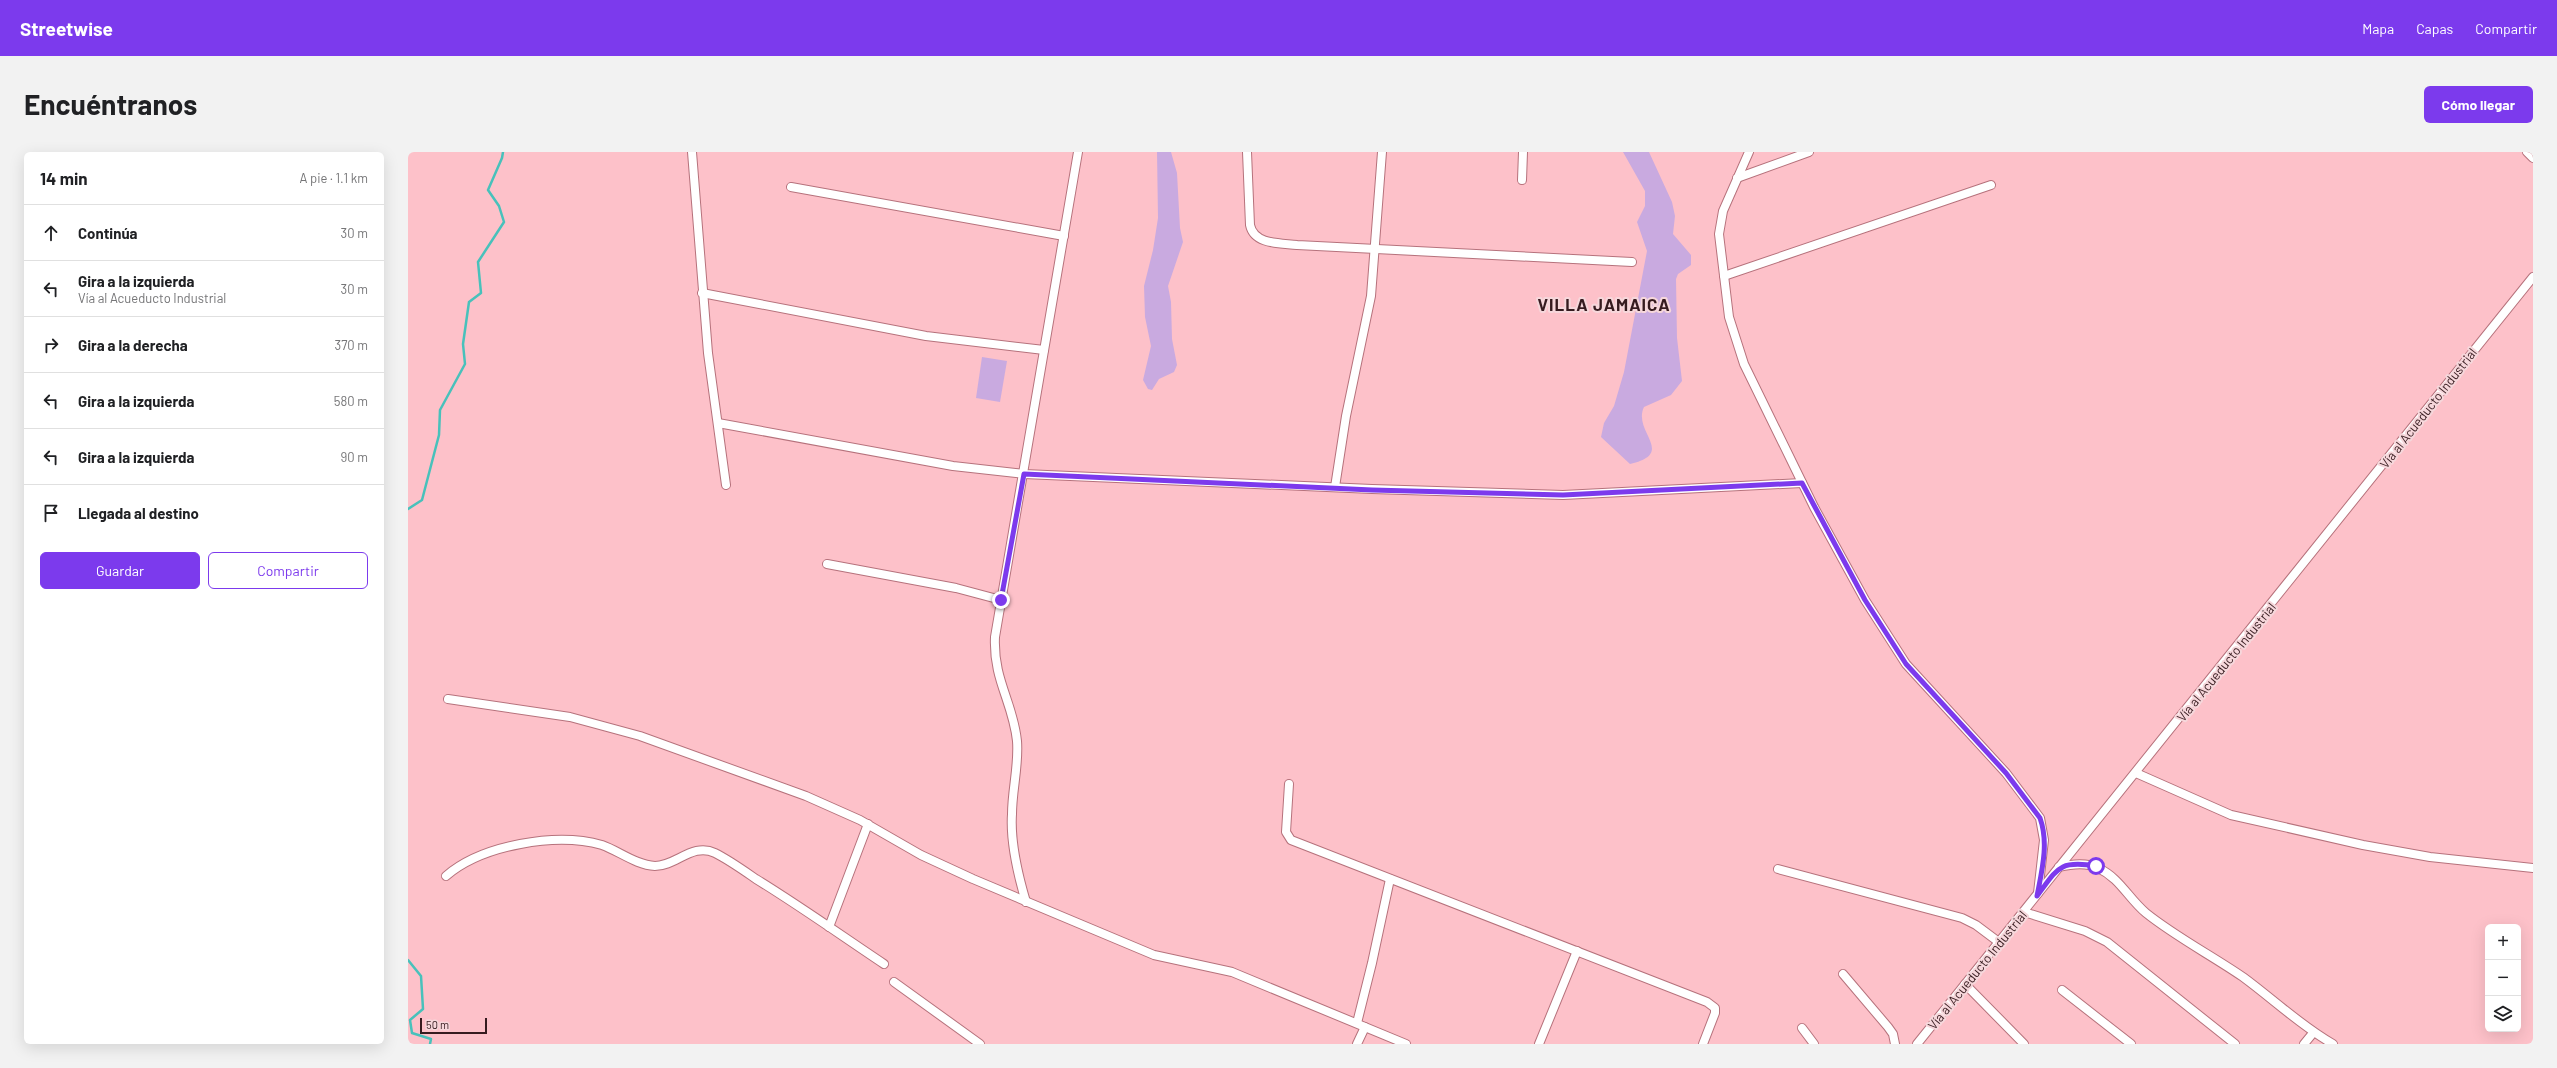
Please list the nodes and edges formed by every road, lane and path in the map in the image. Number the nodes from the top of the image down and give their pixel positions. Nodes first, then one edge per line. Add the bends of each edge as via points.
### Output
1 (692, 152) edge
2 (1078, 152) edge
3 (1247, 152) edge
4 (1382, 152) edge
5 (1523, 152) edge
6 (1749, 152) edge
7 (1809, 152) edge
8 (2527, 152) edge
9 (2533, 158) edge
10 (1737, 178) junction
11 (1522, 180) dead end
12 (1991, 185) dead end
13 (791, 187) dead end
14 (1064, 236) junction
15 (1376, 248) junction
16 (1632, 262) dead end
17 (1724, 276) junction
18 (2533, 277) edge
19 (702, 293) junction
20 (1044, 350) junction
21 (718, 423) junction
22 (1024, 474) junction
23 (1802, 483) junction
24 (726, 485) dead end
25 (1335, 487) junction
26 (827, 564) dead end
27 (1001, 600) junction
28 (448, 699) dead end
29 (2136, 773) junction
30 (1289, 784) dead end
31 (868, 824) junction
32 (2060, 867) junction
33 (2533, 868) edge
34 (1778, 869) dead end
35 (446, 876) dead end
36 (1390, 879) junction
37 (2037, 896) junction
38 (1026, 902) junction
39 (2024, 912) junction
40 (829, 927) junction
41 (2000, 943) junction
42 (1577, 951) junction
43 (884, 964) dead end
44 (1843, 974) dead end
45 (894, 982) dead end
46 (1965, 984) junction
47 (2062, 990) dead end
48 (1357, 1023) junction
49 (1365, 1027) junction
50 (1802, 1028) dead end
51 (2313, 1033) junction
52 (980, 1044) edge
53 (1357, 1044) edge
54 (1406, 1044) edge
55 (1539, 1044) edge
56 (1703, 1044) edge
57 (1814, 1044) edge
58 (1895, 1044) edge
59 (1917, 1044) edge
60 (2024, 1044) edge
61 (2131, 1044) edge
62 (2235, 1044) edge
63 (2304, 1044) edge
64 (2334, 1044) edge

1 - 19 street
2 - 14 street
3 - 15 street via 1250,225 1254,234 1272,242
4 - 15 street
5 - 11 street
6 - 10 street
7 - 10 street
8 - 9 street
10 - 17 street via 1720,224
12 - 17 street
13 - 14 street
14 - 20 street
15 - 16 street
15 - 25 street via 1368,318 1346,416
17 - 23 street via 1729,317 1737,346
18 - 29 street, Vía al Acueducto Industrial
19 - 20 street via 926,336
19 - 21 street
20 - 22 street
21 - 22 street via 953,466
21 - 24 street
22 - 25 street
22 - 27 street
23 - 25 street via 1563,495
23 - 37 street via 1865,600 1906,664 2006,773 2037,813 2043,826 2044,840 2043,867
26 - 27 street via 956,588
27 - 38 street via 994,654 998,676 1014,721 1016,737 1012,830 1019,877
28 - 31 street via 562,716 617,728 806,796
29 - 32 street, Vía al Acueducto Industrial
29 - 33 street via 2210,807 2245,819 2430,857
30 - 36 street via 1286,832 1291,840
31 - 38 street via 921,855
31 - 40 street
32 - 37 street, Vía al Acueducto Industrial
32 - 51 street via 2073,864 2096,866 2116,878 2133,901 2147,914 2264,993
34 - 41 street via 1962,918
35 - 40 street via 464,863 491,851 555,841 601,845 654,866 668,863 689,853 709,851 772,888
36 - 42 street
36 - 48 street
37 - 39 street, Vía al Acueducto Industrial
38 - 48 street via 1154,955 1232,972
39 - 41 street, Vía al Acueducto Industrial
39 - 62 street via 2085,931 2107,942
40 - 43 street
41 - 46 street, Vía al Acueducto Industrial
42 - 55 street
42 - 56 street via 1712,1005 1715,1013
44 - 58 street via 1888,1027
45 - 52 street
46 - 59 street, Vía al Acueducto Industrial
46 - 60 street
47 - 61 street
48 - 49 street
49 - 53 street
49 - 54 street
50 - 57 street
51 - 63 street
51 - 64 street

